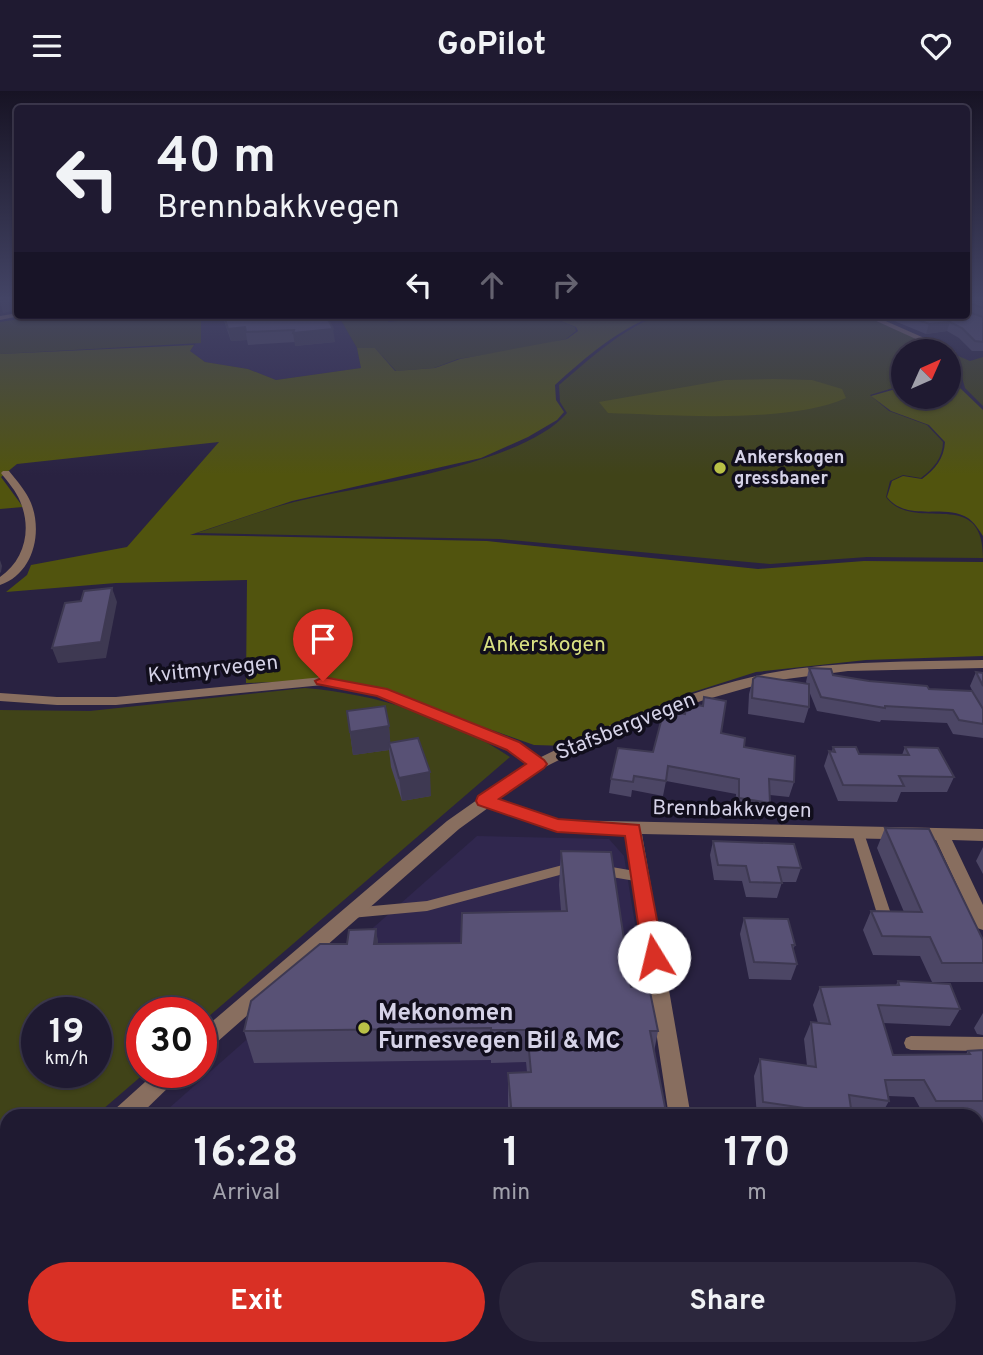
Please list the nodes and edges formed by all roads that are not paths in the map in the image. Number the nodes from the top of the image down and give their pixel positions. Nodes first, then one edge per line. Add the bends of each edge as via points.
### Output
1 (6, 473) dead end
2 (0, 582) edge
3 (983, 664) edge
4 (0, 697) edge
5 (538, 764) junction
6 (484, 801) junction
7 (633, 829) junction
8 (858, 833) junction
9 (941, 834) junction
10 (983, 835) edge
11 (640, 877) junction
12 (351, 913) junction
13 (886, 920) edge
14 (983, 923) edge
15 (217, 1030) edge
16 (911, 1042) dead end
17 (983, 1044) edge
18 (153, 1088) edge
19 (131, 1109) edge
20 (679, 1109) edge

1 - 2 street via 24,498 30,516 29,553 16,573
3 - 5 street, Stafsbergvegen via 848,667 769,677 657,712
4 - 5 street, Kvitmyrvegen via 116,701 323,681 381,692 513,746
5 - 6 street, Stafsbergvegen
6 - 7 street, Brennbakkvegen via 557,826
6 - 12 street, Stafsbergvegen
7 - 8 street, Brennbakkvegen
7 - 11 street
8 - 9 street, Brennbakkvegen
8 - 13 lane
9 - 10 street, Brennbakkvegen
9 - 14 street
11 - 12 lane via 577,866 427,906
11 - 20 street
12 - 15 street, Stafsbergvegen
16 - 17 lane
18 - 19 street

